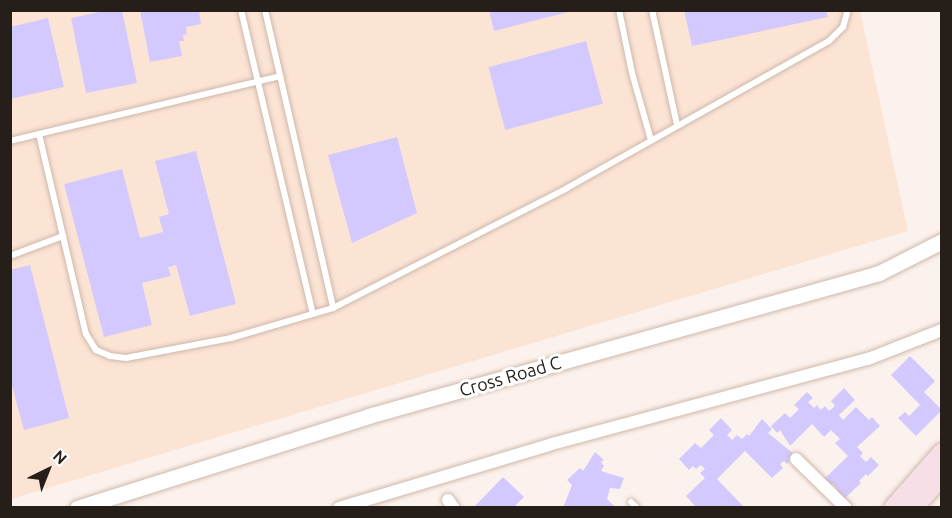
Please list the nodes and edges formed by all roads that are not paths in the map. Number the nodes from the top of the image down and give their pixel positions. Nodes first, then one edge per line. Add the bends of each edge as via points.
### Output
1 (241, 10) edge
2 (265, 10) edge
3 (619, 10) edge
4 (652, 10) edge
5 (848, 10) edge
6 (280, 76) junction
7 (258, 83) junction
8 (677, 126) junction
9 (39, 134) junction
10 (651, 140) junction
11 (10, 141) edge
12 (63, 236) junction
13 (942, 241) edge
14 (10, 256) edge
15 (333, 308) junction
16 (313, 314) junction
17 (942, 330) edge
18 (942, 452) edge
19 (796, 459) dead end
20 (942, 476) edge
21 (909, 504) edge
22 (77, 507) edge
23 (339, 507) edge
24 (846, 507) edge

1 - 7 lane
2 - 6 lane
3 - 10 lane
4 - 8 lane
5 - 8 lane via 843,27 829,41
6 - 7 lane
6 - 15 lane
7 - 9 lane
7 - 16 lane
8 - 10 lane
9 - 11 lane
9 - 12 lane
10 - 15 lane via 567,188
12 - 14 lane
12 - 16 lane via 86,334 96,350 110,356 126,358 219,340
13 - 22 street, Cross Road C via 879,273 379,413
15 - 16 lane
17 - 23 street via 868,359 552,444
18 - 21 main road
19 - 24 street
20 - 21 main road

